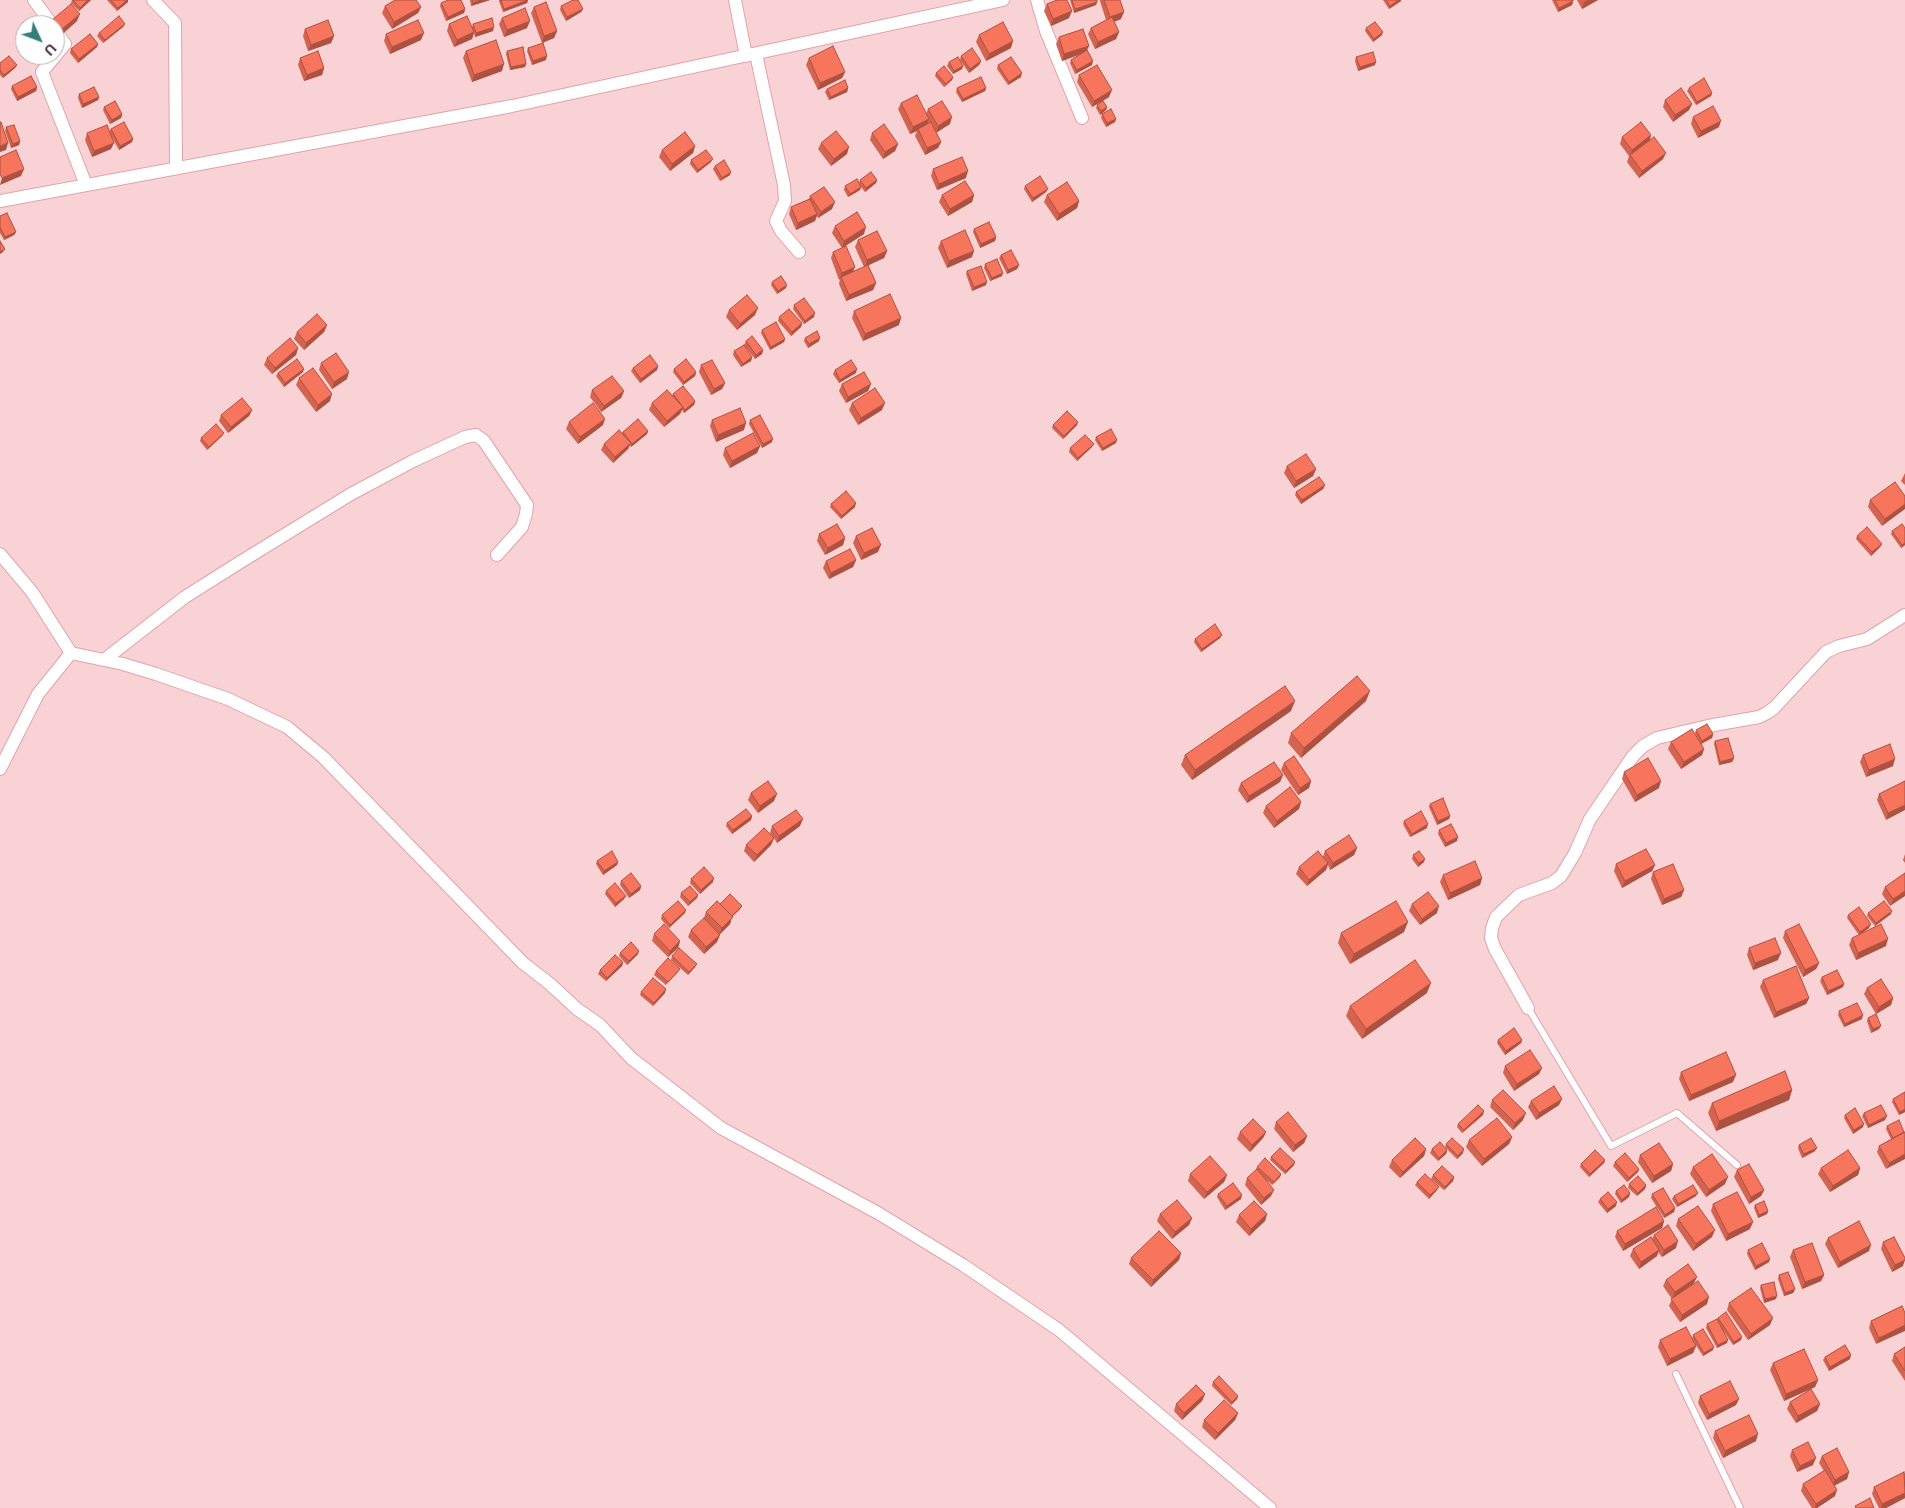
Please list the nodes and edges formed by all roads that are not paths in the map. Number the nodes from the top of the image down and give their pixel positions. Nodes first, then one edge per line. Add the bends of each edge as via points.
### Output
1 (34, 0) edge
2 (153, 0) edge
3 (736, 0) edge
4 (1003, 0) edge
5 (1037, 0) edge
6 (45, 15) edge
7 (751, 55) junction
8 (48, 65) edge
9 (1082, 118) dead end
10 (176, 168) junction
11 (86, 185) junction
12 (0, 201) edge
13 (799, 252) dead end
14 (0, 554) edge
15 (497, 555) dead end
16 (1905, 615) edge
17 (71, 653) junction
18 (104, 660) junction
19 (0, 769) edge
20 (1528, 1008) joint
21 (1737, 1165) dead end
22 (1676, 1374) dead end
23 (1270, 1508) edge
24 (1740, 1508) edge

1 - 6 street
2 - 10 street via 175,23
3 - 7 street
4 - 7 street
5 - 9 street
7 - 10 street via 512,106
7 - 13 street via 784,185 785,201 776,221
8 - 11 street via 42,72
10 - 11 street
11 - 12 street
14 - 17 street via 32,592
15 - 18 street via 522,527 527,505 484,442 476,435 465,437 358,490 242,561 185,597
16 - 20 street via 1867,639 1826,652 1767,713 1656,738 1633,756 1590,819 1561,876 1519,896 1496,917 1491,938
17 - 18 street
17 - 19 street via 38,694
18 - 23 street via 156,674 228,700 287,727 323,757 523,963 600,1025 631,1058 722,1128 878,1212 1059,1330
20 - 21 lane via 1611,1146 1677,1112
22 - 24 lane

